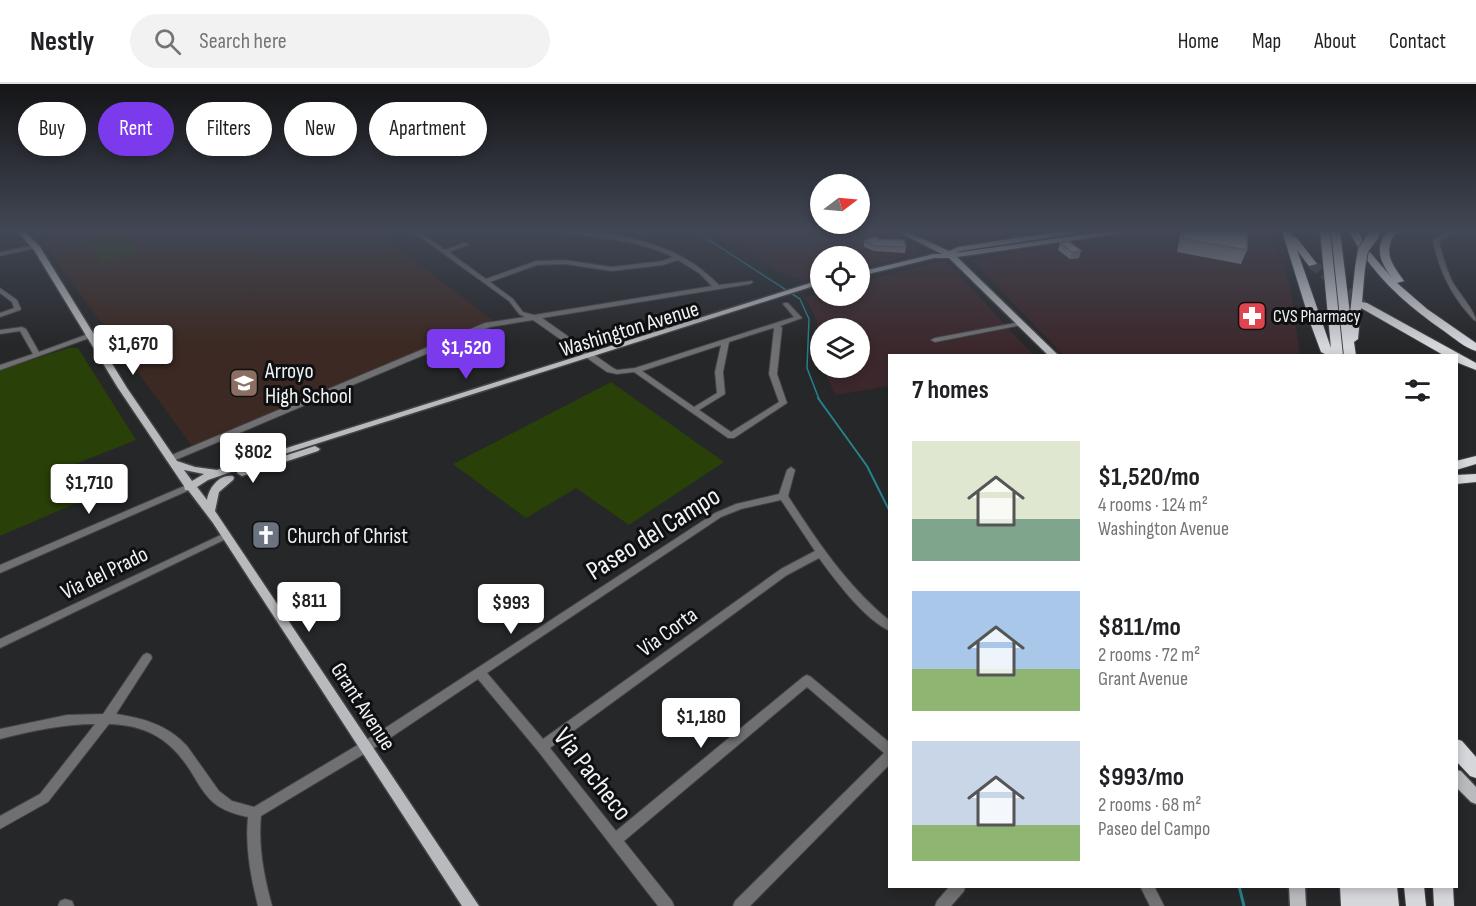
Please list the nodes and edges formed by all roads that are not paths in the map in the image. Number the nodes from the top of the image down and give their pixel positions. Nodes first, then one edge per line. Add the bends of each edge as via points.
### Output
1 (50, 269) edge
2 (469, 269) edge
3 (518, 269) edge
4 (695, 269) edge
5 (965, 269) edge
6 (1298, 269) edge
7 (1322, 269) edge
8 (1327, 269) edge
9 (1340, 269) edge
10 (1360, 269) edge
11 (1379, 269) edge
12 (1392, 269) edge
13 (1443, 269) edge
14 (485, 281) junction
15 (750, 282) dead end
16 (810, 286) edge
17 (717, 287) junction
18 (810, 289) edge
19 (801, 290) junction
20 (0, 291) edge
21 (785, 299) junction
22 (1363, 305) tunnel mouth
23 (1423, 310) junction
24 (0, 315) edge
25 (530, 317) junction
26 (1476, 318) edge
27 (1020, 324) junction
28 (774, 326) junction
29 (0, 332) edge
30 (91, 336) junction
31 (726, 340) junction
32 (935, 340) dead end
33 (1476, 348) edge
34 (1044, 354) edge
35 (1053, 354) edge
36 (1331, 354) edge
37 (1350, 354) edge
38 (1350, 354) edge
39 (1451, 354) edge
40 (37, 355) junction
41 (592, 357) junction
42 (1458, 358) edge
43 (1476, 367) edge
44 (0, 368) edge
45 (636, 370) junction
46 (694, 411) junction
47 (1476, 460) edge
48 (172, 461) junction
49 (1458, 465) edge
50 (791, 470) dead end
51 (228, 474) junction
52 (1476, 478) edge
53 (1458, 480) edge
54 (189, 487) junction
55 (783, 496) junction
56 (210, 511) junction
57 (225, 536) junction
58 (820, 553) junction
59 (0, 569) edge
60 (888, 626) edge
61 (0, 644) edge
62 (147, 658) dead end
63 (480, 673) junction
64 (107, 718) junction
65 (0, 734) edge
66 (366, 747) junction
67 (542, 747) junction
68 (1458, 749) edge
69 (888, 751) edge
70 (888, 755) edge
71 (1458, 760) edge
72 (1476, 770) edge
73 (1476, 776) edge
74 (1458, 778) edge
75 (1476, 797) edge
76 (255, 813) junction
77 (0, 823) edge
78 (615, 841) junction
79 (957, 888) edge
80 (1147, 888) edge
81 (1297, 888) edge
82 (1350, 888) edge
83 (1370, 888) edge
84 (1387, 888) edge
85 (1414, 888) edge
86 (1443, 888) edge
87 (265, 906) edge
88 (471, 906) edge
89 (667, 906) edge
90 (740, 906) edge
91 (942, 906) edge
92 (1157, 906) edge
93 (1298, 906) edge
94 (1351, 906) edge
95 (1371, 906) edge
96 (1389, 906) edge
97 (1416, 906) edge
98 (1444, 906) edge

1 - 30 main road, Grant Avenue
2 - 14 street
3 - 14 street
4 - 17 street
5 - 27 main road
6 - 36 highway via 1316,325
7 - 36 highway
8 - 36 highway
9 - 37 highway
10 - 38 highway, bridge
11 - 23 highway
12 - 23 highway
13 - 26 street via 1458,300
14 - 25 street
15 - 17 street
16 - 19 main road, Washington Avenue
17 - 25 street
18 - 19 main road, Washington Avenue
19 - 21 main road, Washington Avenue
20 - 24 street via 15,301 18,309
21 - 28 street via 798,318
21 - 41 main road, Washington Avenue
22 - 39 highway
23 - 33 highway
25 - 41 street
25 - 48 street via 488,325
27 - 32 street
27 - 34 main road
27 - 35 main road
28 - 31 street
28 - 46 street via 778,328 773,374 783,403 731,435
29 - 40 street via 22,329
30 - 40 street
30 - 48 main road, Grant Avenue
31 - 45 street
31 - 46 street via 719,372 721,394
40 - 44 street
41 - 45 street via 616,372
41 - 51 main road, Washington Avenue
42 - 43 highway
45 - 46 street
47 - 49 highway
48 - 51 main road via 203,472
48 - 54 main road, Grant Avenue
50 - 55 street
51 - 54 main road, Washington Avenue
51 - 56 main road via 213,490
52 - 53 highway
54 - 56 main road, Grant Avenue
54 - 59 street
55 - 58 street
55 - 63 street, Paseo del Campo via 718,514
56 - 57 main road, Grant Avenue
57 - 61 street, Via del Prado
57 - 66 main road, Grant Avenue
58 - 60 street via 867,610
58 - 67 street, Via Corta via 784,572
62 - 64 street
63 - 66 street, Paseo del Campo
63 - 67 street, Via Pacheco
64 - 65 street via 41,723
64 - 76 street via 150,726 175,741 222,803
64 - 77 street via 44,798
66 - 76 street, Paseo del Campo
66 - 88 main road, Grant Avenue
67 - 78 street, Via Pacheco
68 - 72 highway
69 - 78 street via 807,680
70 - 90 street
71 - 73 main road
74 - 75 main road
76 - 87 street via 255,854
78 - 89 street, Via Pacheco
79 - 91 street
80 - 92 street
81 - 93 main road
82 - 94 highway
83 - 95 highway
84 - 96 highway
85 - 97 highway
86 - 98 highway

